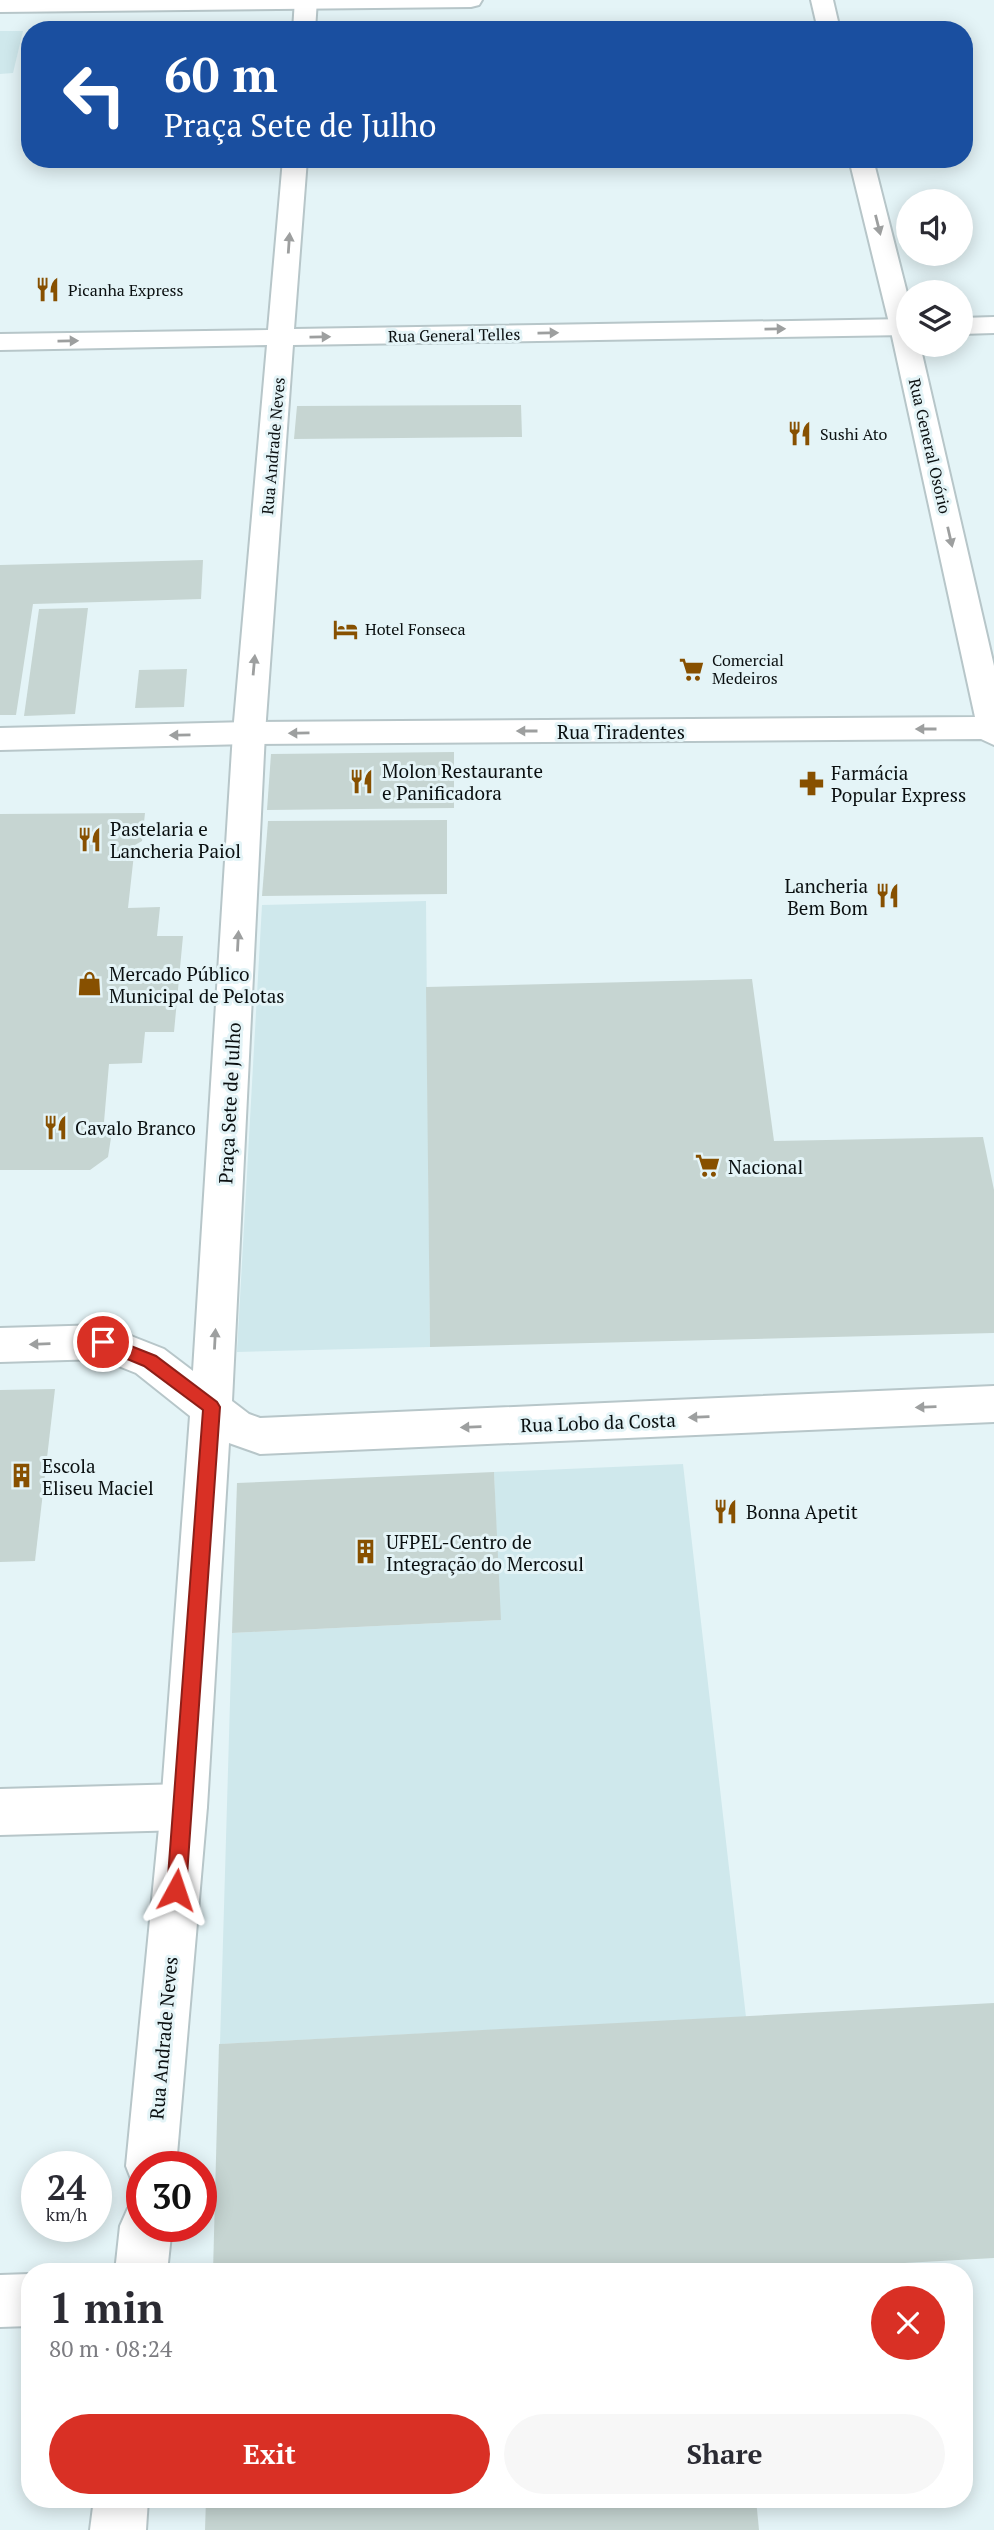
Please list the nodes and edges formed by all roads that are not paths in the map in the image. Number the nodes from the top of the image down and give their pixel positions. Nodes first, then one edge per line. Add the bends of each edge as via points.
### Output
1 (471, 0) edge
2 (822, 0) edge
3 (306, 1) edge
4 (0, 5) edge
5 (305, 21) edge
6 (827, 21) edge
7 (294, 168) edge
8 (863, 168) edge
9 (896, 290) edge
10 (994, 325) edge
11 (973, 326) edge
12 (896, 327) edge
13 (282, 338) junction
14 (0, 342) edge
15 (913, 357) edge
16 (994, 730) edge
17 (249, 733) junction
18 (0, 739) edge
19 (0, 1345) edge
20 (994, 1404) edge
21 (211, 1407) junction
22 (184, 1807) junction
23 (0, 1812) edge
24 (152, 2151) edge
25 (144, 2242) edge
26 (142, 2263) edge
27 (21, 2300) edge
28 (0, 2301) edge
29 (120, 2508) edge
30 (118, 2530) edge

1 - 3 street
2 - 6 street
3 - 4 street
3 - 5 street
13 -> 7 street, Rua Andrade Neves
8 -> 9 street, Rua General Osório
10 - 11 street
13 -> 12 street, Rua General Telles
14 -> 13 street, Rua General Telles
17 -> 13 street, Rua Andrade Neves
15 -> 16 street, Rua General Osório
16 -> 17 street, Rua Tiradentes
17 -> 18 street
21 -> 17 street, Praça Sete de Julho
21 -> 19 street via 150,1361 103,1342
20 -> 21 street, Rua Lobo da Costa via 260,1436 236,1428
21 - 22 street, Rua Andrade Neves
22 - 23 street
22 - 24 street, Rua Andrade Neves
25 - 26 street
27 - 28 street
29 - 30 street

